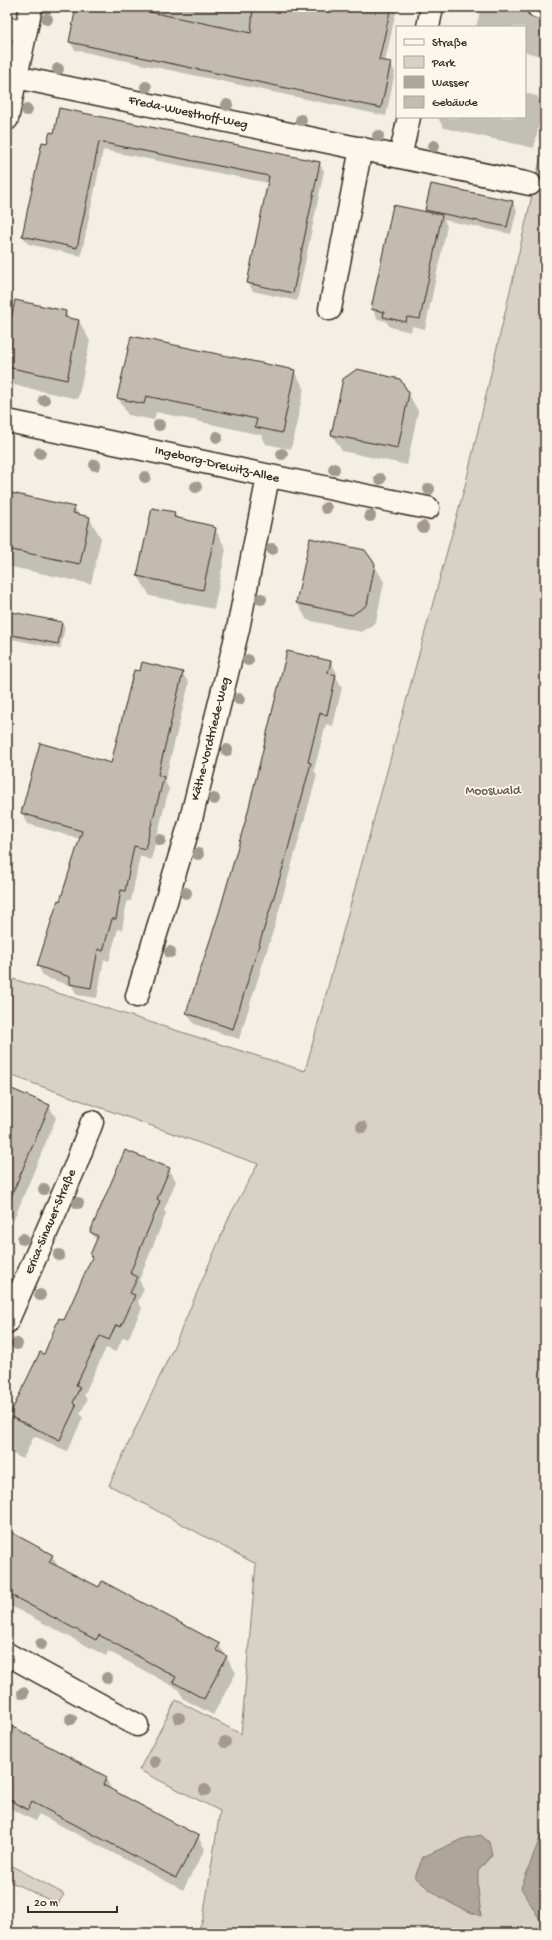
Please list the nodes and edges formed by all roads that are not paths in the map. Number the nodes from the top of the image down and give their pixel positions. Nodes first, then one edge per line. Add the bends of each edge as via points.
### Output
1 (30, 7) edge
2 (432, 7) edge
3 (538, 7) edge
4 (545, 8) edge
5 (428, 26) edge
6 (16, 30) edge
7 (16, 77) junction
8 (409, 118) edge
9 (7, 119) edge
10 (361, 148) junction
11 (400, 157) junction
12 (530, 184) dead end
13 (330, 309) dead end
14 (7, 421) edge
15 (268, 477) junction
16 (428, 508) dead end
17 (137, 996) dead end
18 (92, 1122) dead end
19 (7, 1322) edge
20 (7, 1654) edge
21 (138, 1725) dead end

1 - 6 street
2 - 5 street
3 - 4 street
6 - 7 street
7 - 9 street
7 - 10 street, Freda-Wuesthoff-Weg
8 - 11 street
10 - 11 street, Freda-Wuesthoff-Weg
10 - 13 street
11 - 12 street, Freda-Wuesthoff-Weg
14 - 15 street, Ingeborg-Drewitz-Allee via 220,464
15 - 16 street, Ingeborg-Drewitz-Allee
15 - 17 street, Käthe-Vordtriede-Weg via 238,629 190,823
18 - 19 street, Erica-Sinauer-Straße
20 - 21 street

